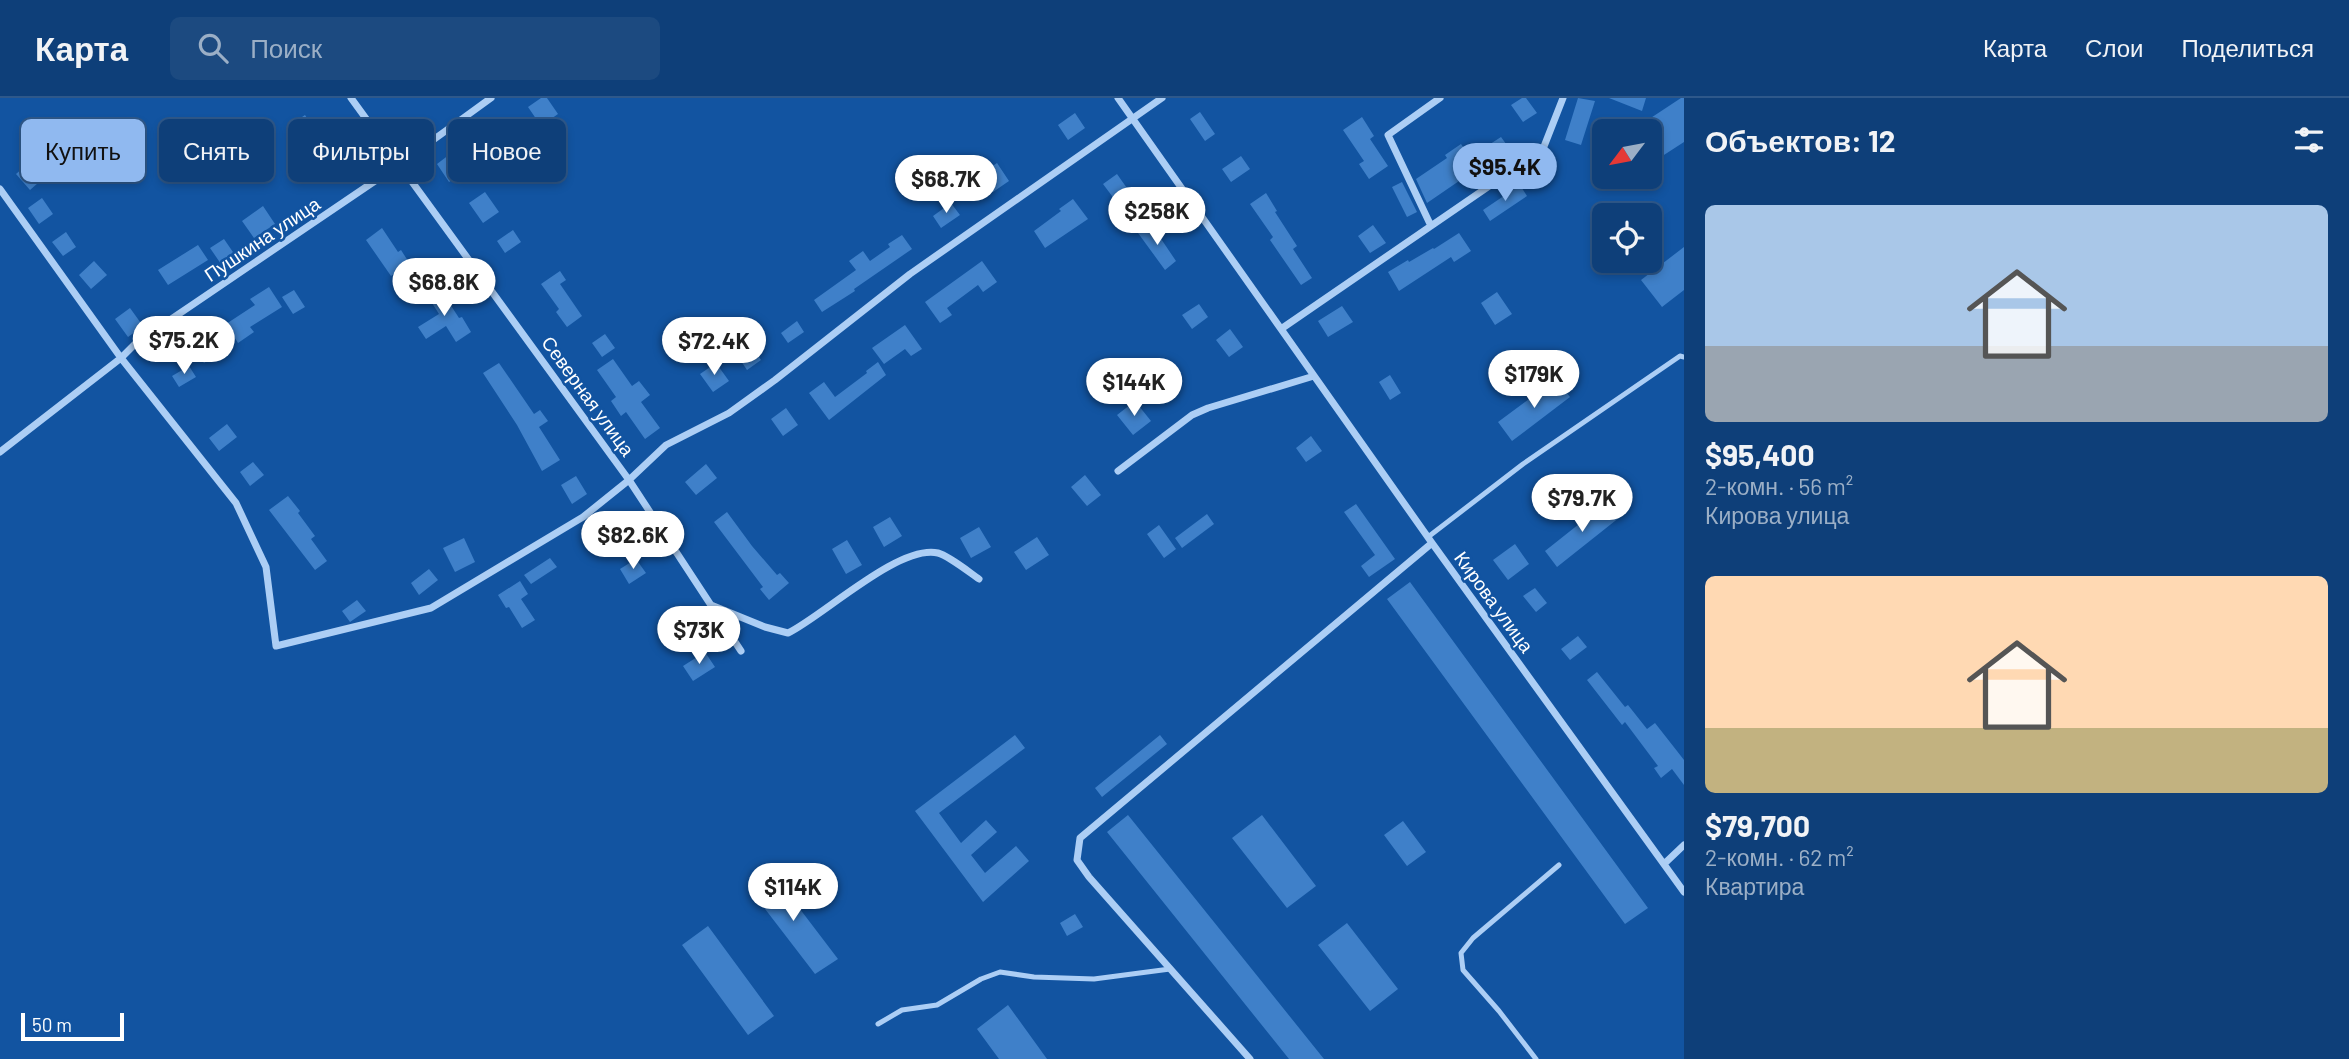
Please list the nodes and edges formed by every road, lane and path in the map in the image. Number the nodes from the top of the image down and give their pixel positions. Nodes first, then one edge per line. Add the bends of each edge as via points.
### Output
1 (351, 98) edge
2 (491, 98) edge
3 (1118, 98) edge
4 (1162, 98) edge
5 (1440, 98) edge
6 (1563, 98) edge
7 (1132, 118) junction
8 (367, 119) edge
9 (434, 139) edge
10 (373, 182) edge
11 (413, 182) edge
12 (0, 189) edge
13 (1431, 226) junction
14 (1281, 329) junction
15 (1684, 357) edge
16 (121, 358) junction
17 (1314, 376) junction
18 (0, 452) edge
19 (1118, 471) dead end
20 (629, 480) junction
21 (1430, 540) junction
22 (979, 579) dead end
23 (711, 605) junction
24 (741, 651) dead end
25 (1684, 845) edge
26 (1664, 864) junction
27 (1559, 865) dead end
28 (1684, 892) edge
29 (1170, 969) junction
30 (878, 1024) dead end
31 (1250, 1059) edge
32 (1536, 1059) edge

1 - 8 street, Северная улица
2 - 9 street, Пушкина улица
3 - 7 street, Кирова улица
4 - 7 street
5 - 13 street via 1388,135
6 - 13 street via 1543,149
7 - 14 street, Кирова улица
7 - 20 street via 910,274 729,413 666,446
10 - 16 street, Пушкина улица via 136,343
11 - 20 street, Северная улица
12 - 16 street
13 - 14 street
14 - 17 street, Кирова улица
15 - 21 lane via 1523,464
16 - 18 street, Пушкина улица
16 - 20 street via 236,503 266,566 276,646 431,608 583,517
17 - 19 street via 1192,415
17 - 21 street, Кирова улица
20 - 23 street, Северная улица
21 - 26 street, Кирова улица
21 - 29 street via 1080,838 1077,860
22 - 23 street via 938,553 920,554 888,566 788,633
23 - 24 street, Северная улица
25 - 26 street
26 - 28 street, Кирова улица
27 - 32 lane via 1461,953 1463,970
29 - 30 lane via 1094,979 1000,972 937,1005 902,1010
29 - 31 street

